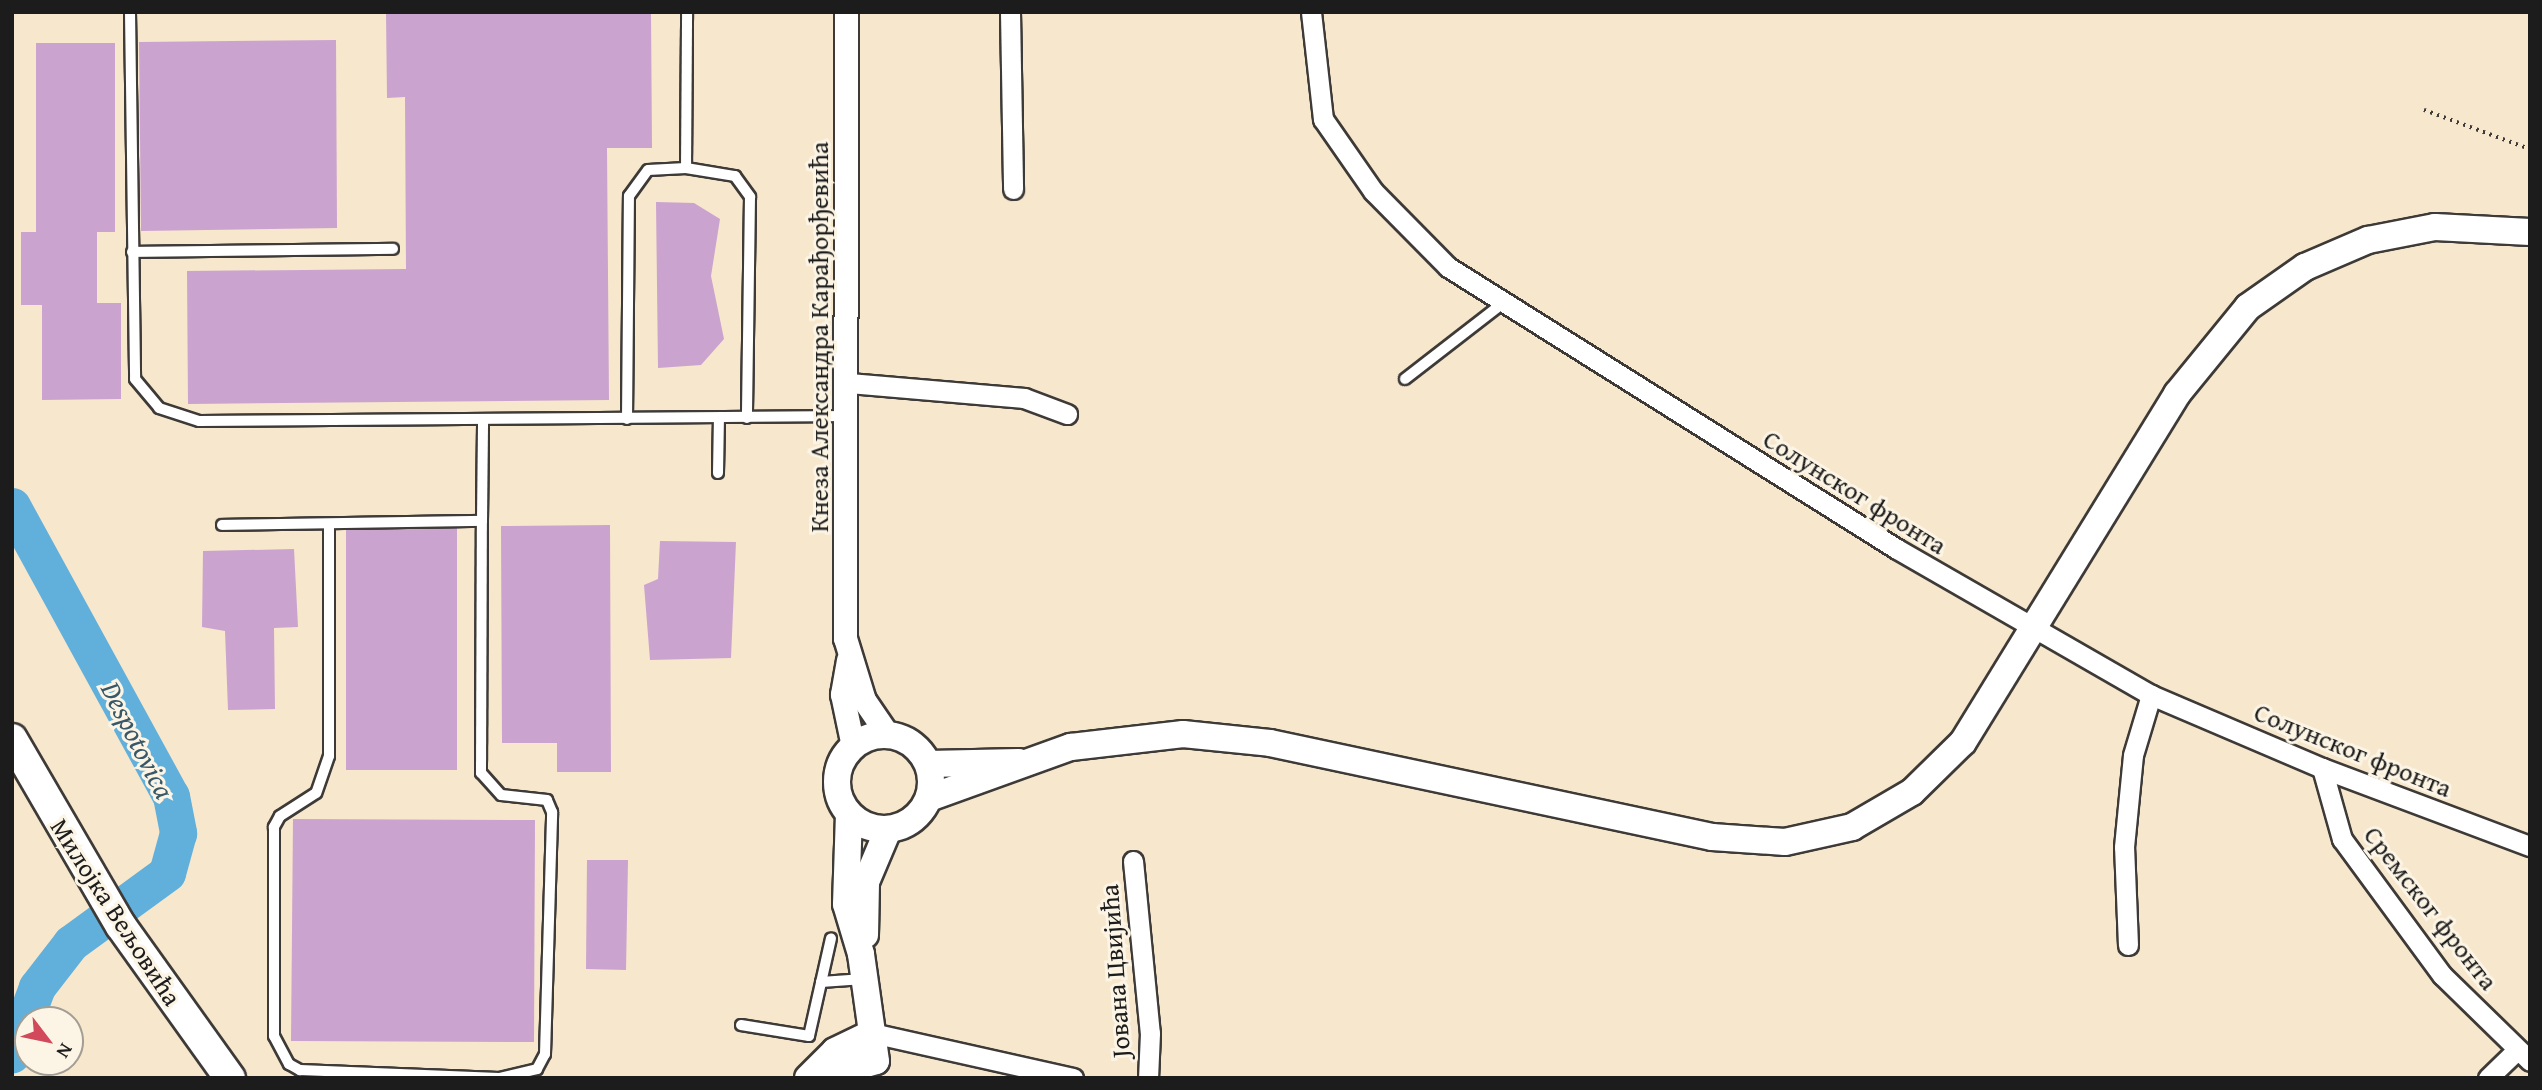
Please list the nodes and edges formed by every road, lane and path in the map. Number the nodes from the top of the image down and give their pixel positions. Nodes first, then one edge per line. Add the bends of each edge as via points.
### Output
1 (130, 12) edge
2 (687, 12) edge
3 (846, 12) edge
4 (1010, 12) edge
5 (1311, 12) edge
6 (2424, 110) dead end
7 (2530, 149) edge
8 (686, 168) junction
9 (1013, 189) dead end
10 (2530, 232) edge
11 (393, 249) dead end
12 (132, 252) junction
13 (1503, 303) junction
14 (1405, 379) dead end
15 (849, 383) junction
16 (1066, 414) dead end
17 (849, 416) junction
18 (719, 418) junction
19 (747, 418) junction
20 (627, 419) junction
21 (483, 420) junction
22 (718, 473) dead end
23 (482, 521) junction
24 (329, 524) junction
25 (222, 525) dead end
26 (2033, 629) junction
27 (848, 660) junction
28 (2151, 695) junction
29 (888, 735) junction
30 (12, 740) edge
31 (853, 746) junction
32 (1019, 762) junction
33 (928, 764) junction
34 (2322, 768) junction
35 (929, 798) junction
36 (849, 815) junction
37 (888, 830) junction
38 (2530, 846) edge
39 (1133, 861) dead end
40 (831, 938) dead end
41 (2128, 945) dead end
42 (863, 967) junction
43 (821, 982) junction
44 (741, 1025) dead end
45 (872, 1032) junction
46 (2523, 1056) edge
47 (879, 1070) edge
48 (230, 1078) edge
49 (808, 1078) edge
50 (816, 1078) edge
51 (1073, 1078) edge
52 (1148, 1078) edge
53 (2488, 1078) edge

1 - 12 lane
2 - 8 lane
3 - 15 street, Кнеза Александра Карађорђевића
4 - 9 street
5 - 13 street, Солунског фронта via 1323,119 1373,191 1448,267
6 - 7 path
8 - 19 lane via 735,176 750,197
8 - 20 lane via 648,170 629,196
10 - 26 main road via 2447,227 2368,240 2305,267 2256,301 2202,357
11 - 12 lane
12 - 21 lane via 135,379 172,415 200,421
13 - 14 lane
13 - 26 street, Солунског фронта
15 - 16 street via 1024,398
15 - 17 street, Кнеза Александра Карађорђевића
17 - 19 lane
17 - 27 street, Кнеза Александра Карађорђевића
18 - 19 lane
18 - 20 lane
18 - 22 lane
20 - 21 lane
21 - 23 lane
23 - 24 lane
23 - 24 lane via 481,772 501,795 547,800 552,812 545,1054 530,1072 499,1078 300,1070 289,1065 274,1036 274,827 280,816 316,793 329,756
24 - 25 lane
26 - 28 street, Солунског фронта
26 - 32 main road via 1963,741 1912,792 1852,827 1785,842 1712,837 1212,735 1118,737
27 - 29 street, Кнеза Александра Карађорђевића via 869,710
27 - 31 street, Кнеза Александра Карађорђевића via 842,694
28 - 34 street, Солунског фронта
28 - 41 street via 2133,755 2124,847
29 - 31 main road
29 - 33 main road via 912,744
30 - 48 main road, Милојка Вељовића via 75,852 157,982
31 - 36 main road via 837,773
32 - 33 main road
32 - 35 main road via 988,782
33 - 35 main road
34 - 38 street, Солунског фронта
34 - 46 street, Сремског фронта via 2342,839 2442,975
35 - 37 main road via 913,820
36 - 37 main road
36 - 42 main road via 844,882
37 - 42 main road via 866,882
39 - 52 street, Јована Цвијића via 1150,1032
40 - 43 lane
42 - 43 lane
42 - 45 main road
43 - 44 lane via 809,1036
45 - 47 main road
45 - 49 main road via 835,1051
45 - 51 street
46 - 53 street
47 - 50 main road

